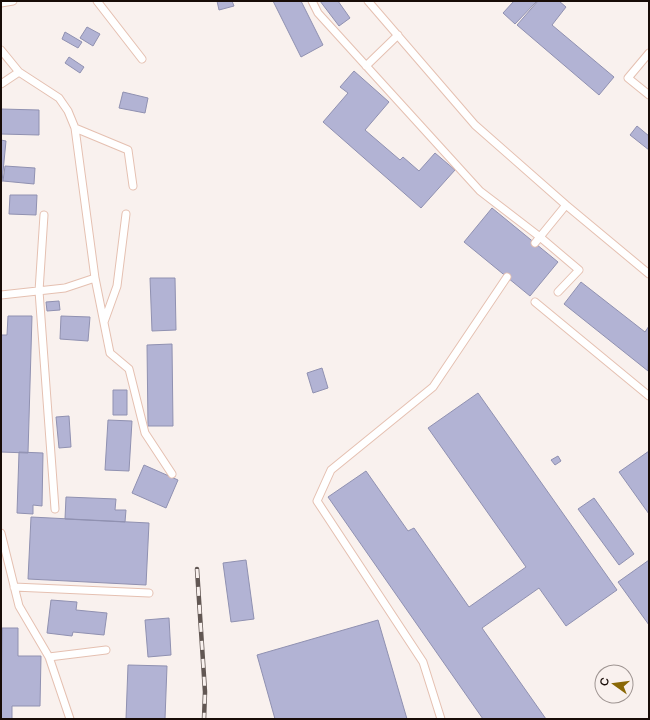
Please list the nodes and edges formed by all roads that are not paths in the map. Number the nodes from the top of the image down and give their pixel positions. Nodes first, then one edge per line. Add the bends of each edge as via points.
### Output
1 (13, 1) edge
2 (97, 1) edge
3 (312, 1) edge
4 (368, 1) edge
5 (1, 3) edge
6 (398, 35) junction
7 (1, 50) edge
8 (649, 53) edge
9 (142, 59) dead end
10 (366, 66) junction
11 (19, 72) junction
12 (1, 84) edge
13 (649, 95) edge
14 (76, 128) junction
15 (133, 186) dead end
16 (566, 206) junction
17 (126, 214) dead end
18 (44, 216) dead end
19 (540, 237) junction
20 (535, 243) dead end
21 (649, 274) edge
22 (507, 277) dead end
23 (95, 278) junction
24 (39, 291) junction
25 (558, 292) dead end
26 (1, 295) edge
27 (535, 302) dead end
28 (104, 322) junction
29 (649, 396) edge
30 (172, 474) dead end
31 (55, 509) dead end
32 (1, 533) edge
33 (14, 587) junction
34 (149, 593) dead end
35 (106, 650) dead end
36 (49, 657) junction
37 (70, 719) edge
38 (441, 719) edge

1 - 5 lane
2 - 9 lane
3 - 10 lane via 318,13
4 - 6 lane
6 - 10 lane
6 - 16 lane via 475,125
7 - 11 lane
8 - 13 lane via 628,78
10 - 19 lane via 480,191
11 - 12 lane
11 - 14 lane via 59,98
14 - 15 lane via 128,150
14 - 23 lane
16 - 19 lane
16 - 21 lane
17 - 28 lane via 117,286
18 - 24 lane
19 - 20 lane
19 - 25 lane via 579,270
22 - 38 lane via 433,387 331,470 317,501 423,662
23 - 24 lane via 65,288
23 - 28 lane
24 - 26 lane
24 - 31 lane
27 - 29 lane
28 - 30 lane via 110,353 129,369 145,433
32 - 33 lane
33 - 34 lane
33 - 36 lane via 19,606
35 - 36 lane
36 - 37 lane

